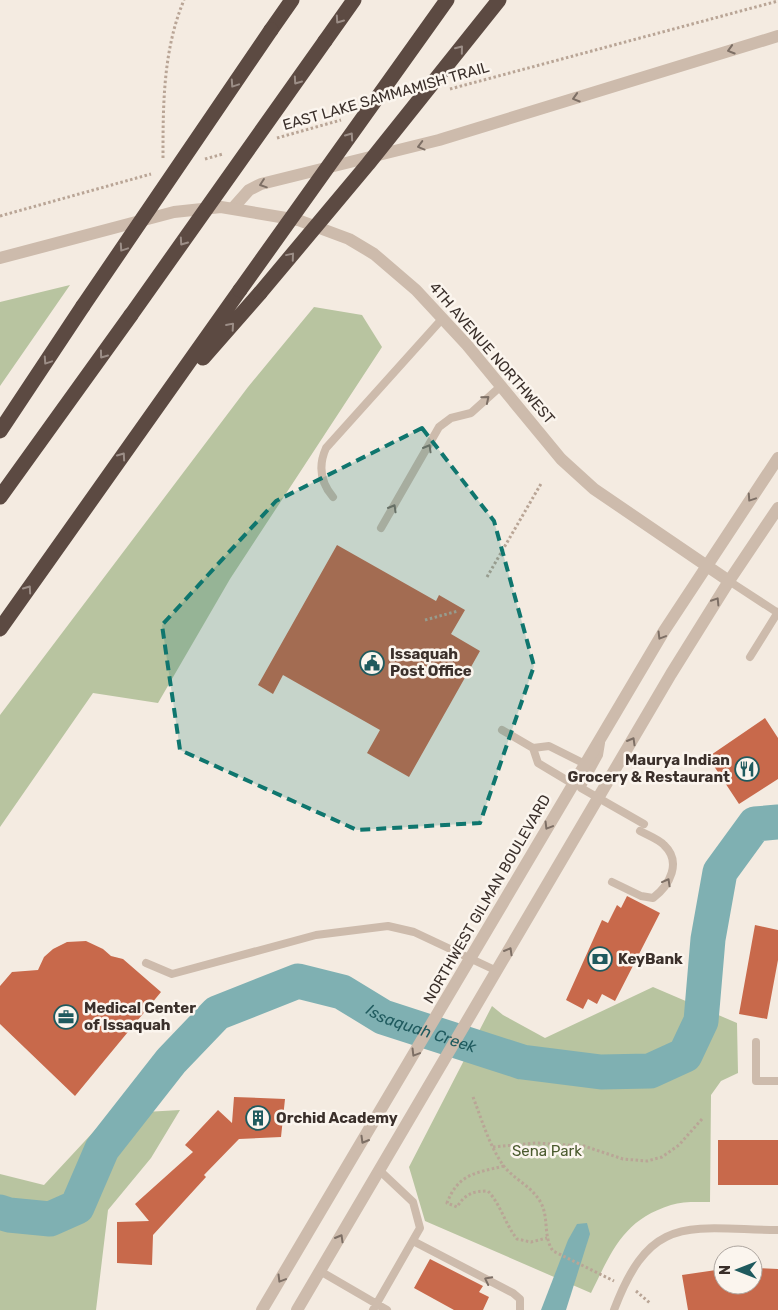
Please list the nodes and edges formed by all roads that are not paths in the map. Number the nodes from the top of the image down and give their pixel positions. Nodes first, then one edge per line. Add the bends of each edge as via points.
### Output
1 (292, 0) edge
2 (354, 0) edge
3 (447, 0) edge
4 (499, 0) edge
5 (778, 36) edge
6 (233, 208) junction
7 (0, 258) edge
8 (442, 319) junction
9 (501, 386) junction
10 (152, 415) junction
11 (0, 431) edge
12 (778, 458) edge
13 (0, 497) edge
14 (333, 498) dead end
15 (778, 508) edge
16 (381, 528) dead end
17 (706, 565) junction
18 (729, 581) junction
19 (778, 613) edge
20 (0, 629) edge
21 (750, 657) dead end
22 (502, 730) dead end
23 (603, 732) junction
24 (533, 748) junction
25 (585, 764) junction
26 (573, 784) junction
27 (598, 798) junction
28 (612, 882) dead end
29 (470, 958) junction
30 (146, 963) dead end
31 (497, 971) junction
32 (756, 1042) dead end
33 (778, 1081) edge
34 (380, 1170) junction
35 (778, 1230) edge
36 (413, 1241) junction
37 (320, 1271) junction
38 (374, 1307) edge
39 (262, 1310) edge
40 (297, 1310) edge
41 (387, 1310) edge
42 (520, 1310) edge
43 (614, 1310) edge

1 -> 11 highway, bridge
2 -> 13 highway, bridge
10 -> 3 highway, bridge
10 -> 4 highway, bridge via 368,164
5 -> 6 street via 439,140 261,184 249,190
6 - 7 street, 4TH AVENUE NORTHWEST via 174,212
6 - 8 street, 4TH AVENUE NORTHWEST via 298,220 350,239 404,278
8 - 9 street, 4TH AVENUE NORTHWEST
8 - 14 lane via 326,448 321,469
16 -> 9 lane via 439,427 451,418 471,413
9 - 17 street, 4TH AVENUE NORTHWEST via 561,459 594,489
20 -> 10 highway
12 -> 17 street, NORTHWEST GILMAN BOULEVARD
15 - 18 street
17 - 18 street, 4TH AVENUE NORTHWEST
17 -> 23 street, NORTHWEST GILMAN BOULEVARD
18 - 19 lane
27 -> 18 street
19 - 21 lane
22 - 24 lane
23 - 25 street, NORTHWEST GILMAN BOULEVARD
23 - 27 lane via 599,754 581,788
24 - 25 lane via 549,746
24 - 26 lane via 538,763
25 - 26 street, NORTHWEST GILMAN BOULEVARD
26 -> 29 street, NORTHWEST GILMAN BOULEVARD
28 -> 27 lane via 653,898 661,892 674,868 663,844
31 -> 27 street
29 - 30 lane via 414,932 388,926 316,935 172,974
29 - 31 lane
29 -> 39 street, NORTHWEST GILMAN BOULEVARD
31 - 34 street
32 - 33 lane via 756,1080
34 - 36 lane via 413,1202 420,1228
37 -> 34 street
35 - 43 lane via 695,1229 679,1231 655,1242 623,1285
36 - 38 lane
42 -> 36 lane via 521,1301 513,1293
37 - 38 lane
37 - 40 street
38 - 41 lane

